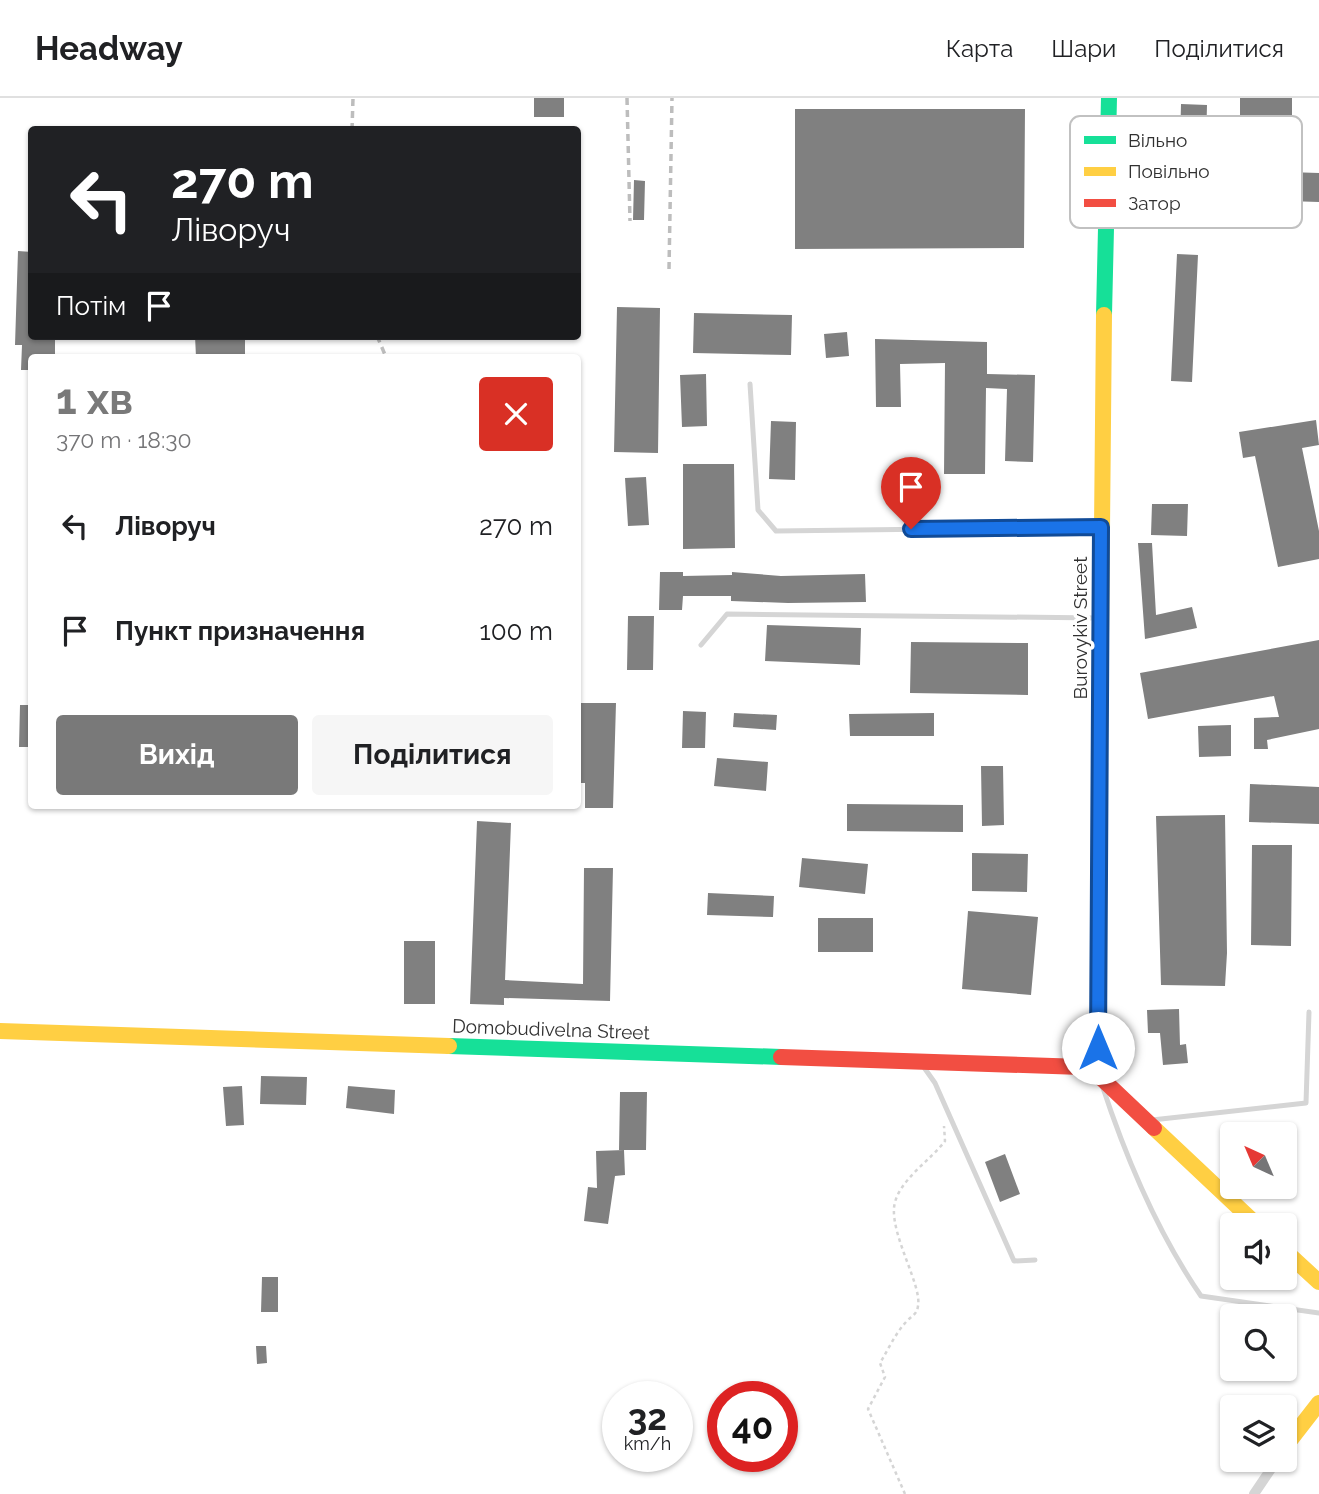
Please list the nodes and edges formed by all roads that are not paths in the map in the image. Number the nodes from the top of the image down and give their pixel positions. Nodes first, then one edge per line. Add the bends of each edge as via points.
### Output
1 (1109, 98) edge
2 (1109, 116) edge
3 (1107, 228) edge
4 (750, 384) dead end
5 (1101, 527) junction
6 (1101, 618) junction
7 (701, 645) dead end
8 (1309, 1012) dead end
9 (0, 1031) edge
10 (922, 1063) junction
11 (1098, 1074) junction
12 (1146, 1120) junction
13 (1244, 1213) edge
14 (1035, 1260) dead end
15 (1297, 1262) edge
16 (1319, 1282) edge
17 (1319, 1313) edge
18 (1319, 1403) edge
19 (1297, 1431) edge
20 (1269, 1472) edge
21 (1254, 1494) edge

1 - 2 street, Burovykiv Street
3 - 5 street, Burovykiv Street
4 - 5 lane via 758,510 776,531
5 - 6 street, Burovykiv Street
6 - 7 lane via 727,614
6 - 11 street, Burovykiv Street
8 - 12 lane via 1306,1103
9 - 10 street, Domobudivelna Street
10 - 11 street, Domobudivelna Street via 1082,1067
10 - 14 lane via 1014,1261
11 - 12 street
11 - 17 lane via 1113,1120 1171,1252 1201,1296
12 - 13 street
15 - 16 street
18 - 19 street
20 - 21 street

